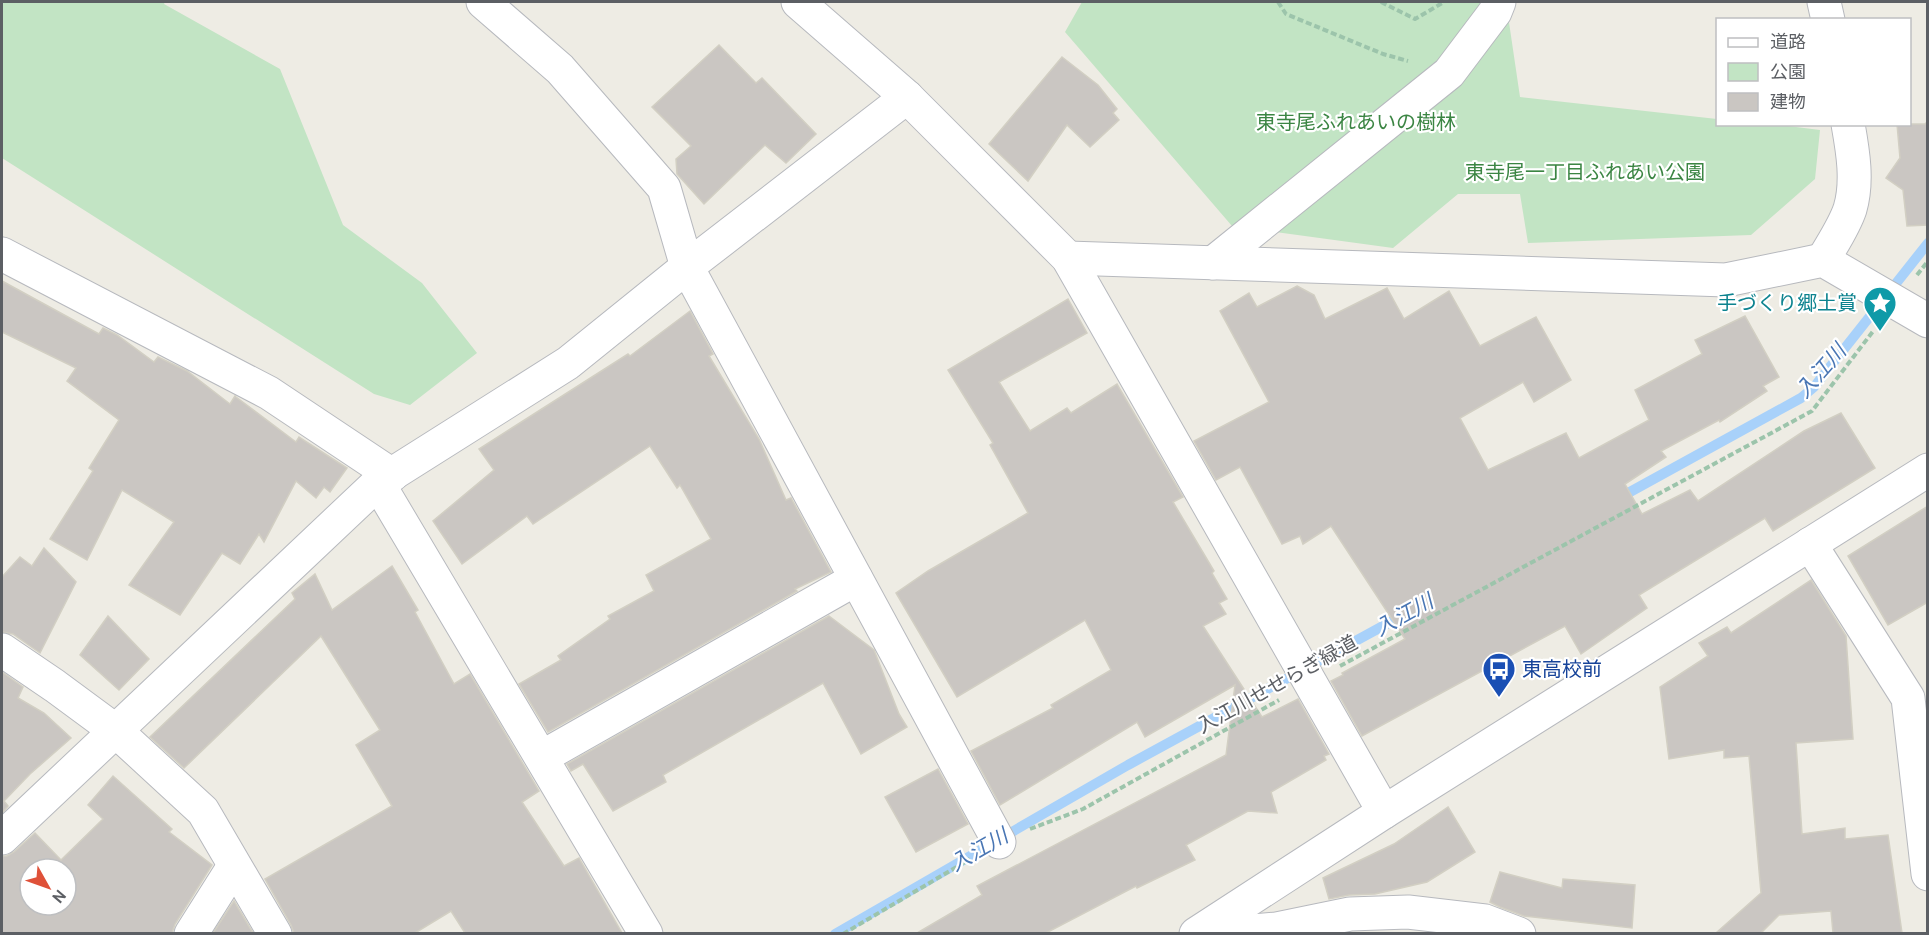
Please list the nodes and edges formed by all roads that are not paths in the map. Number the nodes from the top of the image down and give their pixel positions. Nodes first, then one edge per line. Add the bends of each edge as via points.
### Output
1 (483, 2) edge
2 (798, 2) edge
3 (1498, 2) edge
4 (1824, 2) edge
5 (1828, 18) edge
6 (907, 97) junction
7 (1848, 126) edge
8 (2, 255) edge
9 (1068, 258) junction
10 (1824, 260) junction
11 (1213, 263) junction
12 (687, 267) junction
13 (1928, 321) edge
14 (1928, 470) edge
15 (385, 479) junction
16 (1809, 544) junction
17 (856, 579) junction
18 (2, 650) edge
19 (1918, 697) edge
20 (116, 731) junction
21 (542, 757) junction
22 (1384, 813) junction
23 (2, 837) edge
24 (999, 842) road end
25 (234, 866) junction
26 (1928, 874) edge
27 (1209, 926) edge
28 (191, 933) edge
29 (274, 933) edge
30 (646, 933) edge
31 (1519, 933) edge

1 - 12 street via 560,69 664,188
2 - 6 street
3 - 11 street via 1496,12 1449,73
4 - 5 street
6 - 9 street
6 - 12 street
7 - 10 street via 1854,162 1850,210
8 - 15 street via 269,393
9 - 11 street
9 - 22 street
10 - 11 street via 1726,280
10 - 13 street
12 - 15 street via 568,363
12 - 17 street
14 - 16 street
15 - 20 street
15 - 21 street
16 - 19 street
16 - 22 street
17 - 21 street
17 - 24 street
18 - 20 street
19 - 26 street
20 - 23 street
20 - 25 street via 203,812
21 - 30 street
22 - 27 street
25 - 28 street
25 - 29 street
27 - 31 street via 1253,931 1350,914 1408,912 1485,921

